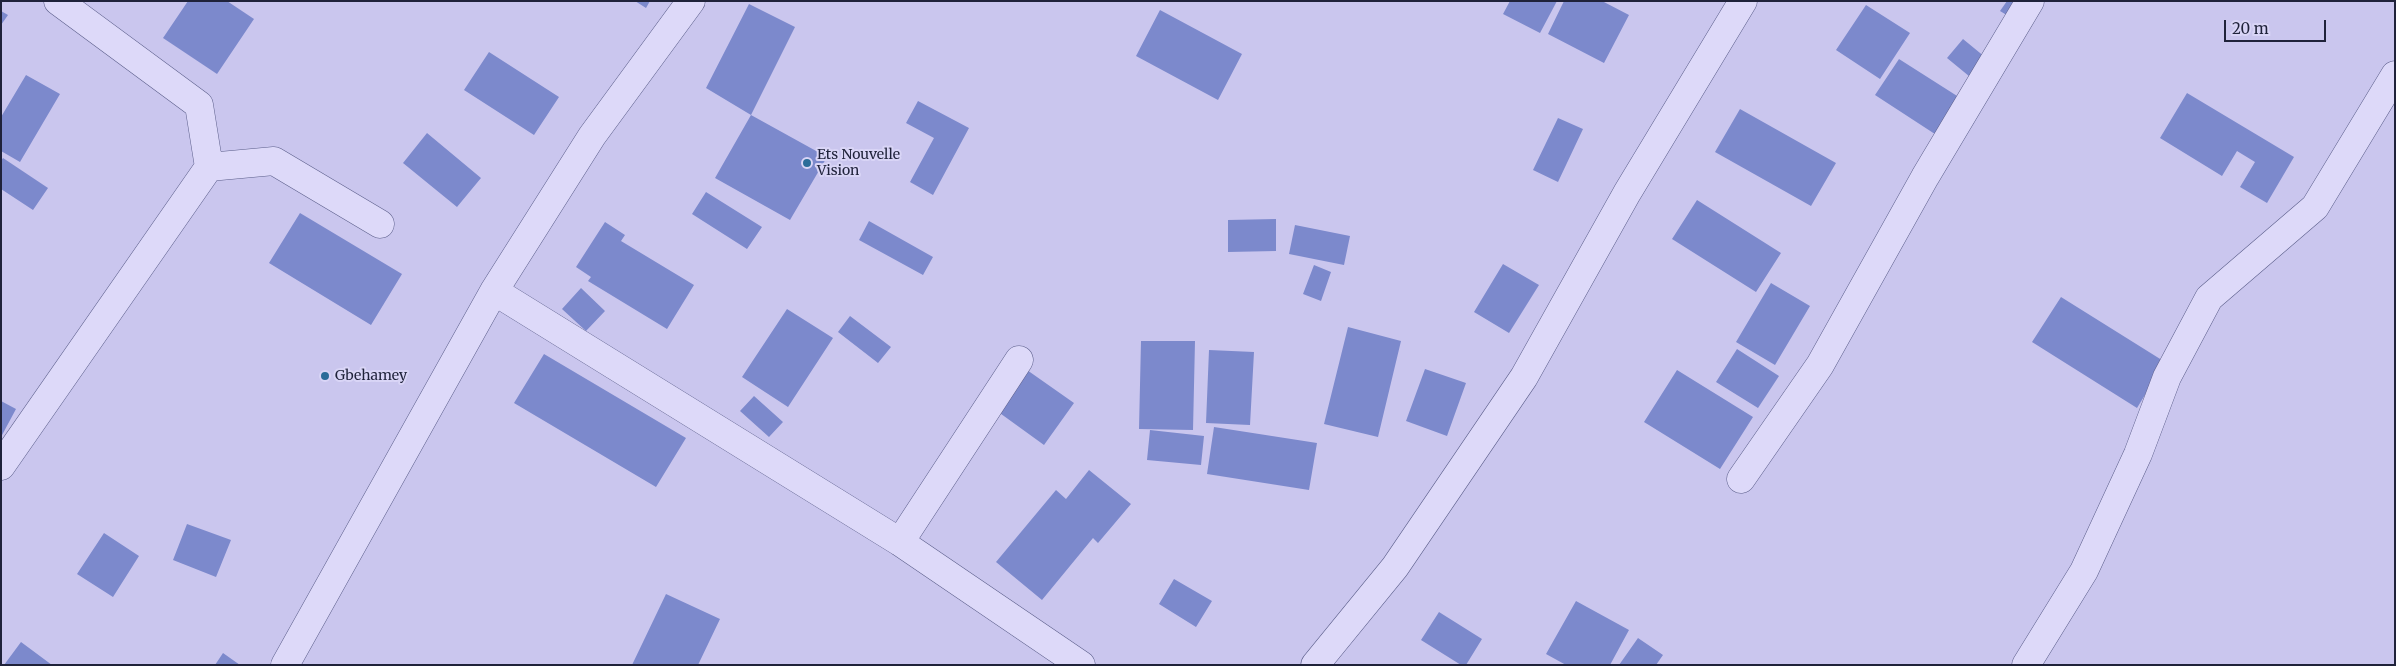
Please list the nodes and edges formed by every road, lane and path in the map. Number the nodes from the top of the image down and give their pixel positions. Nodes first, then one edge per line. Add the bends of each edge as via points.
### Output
1 (58, 1) edge
2 (691, 1) edge
3 (1743, 1) edge
4 (2030, 1) edge
5 (2395, 75) edge
6 (209, 167) junction
7 (380, 224) dead end
8 (494, 291) junction
9 (1018, 360) dead end
10 (1, 466) edge
11 (1741, 479) dead end
12 (900, 542) junction
13 (285, 665) edge
14 (1081, 665) edge
15 (1315, 665) edge
16 (2026, 665) edge

1 - 6 street via 199,106
2 - 8 street via 592,136
3 - 15 street via 1627,193 1524,377 1394,567
4 - 11 street via 1925,177 1820,365
5 - 16 street via 2315,207 2209,298 2167,377 2138,454 2084,571
6 - 7 street via 274,161
6 - 10 street
8 - 12 street
8 - 13 street
9 - 12 street
12 - 14 street

